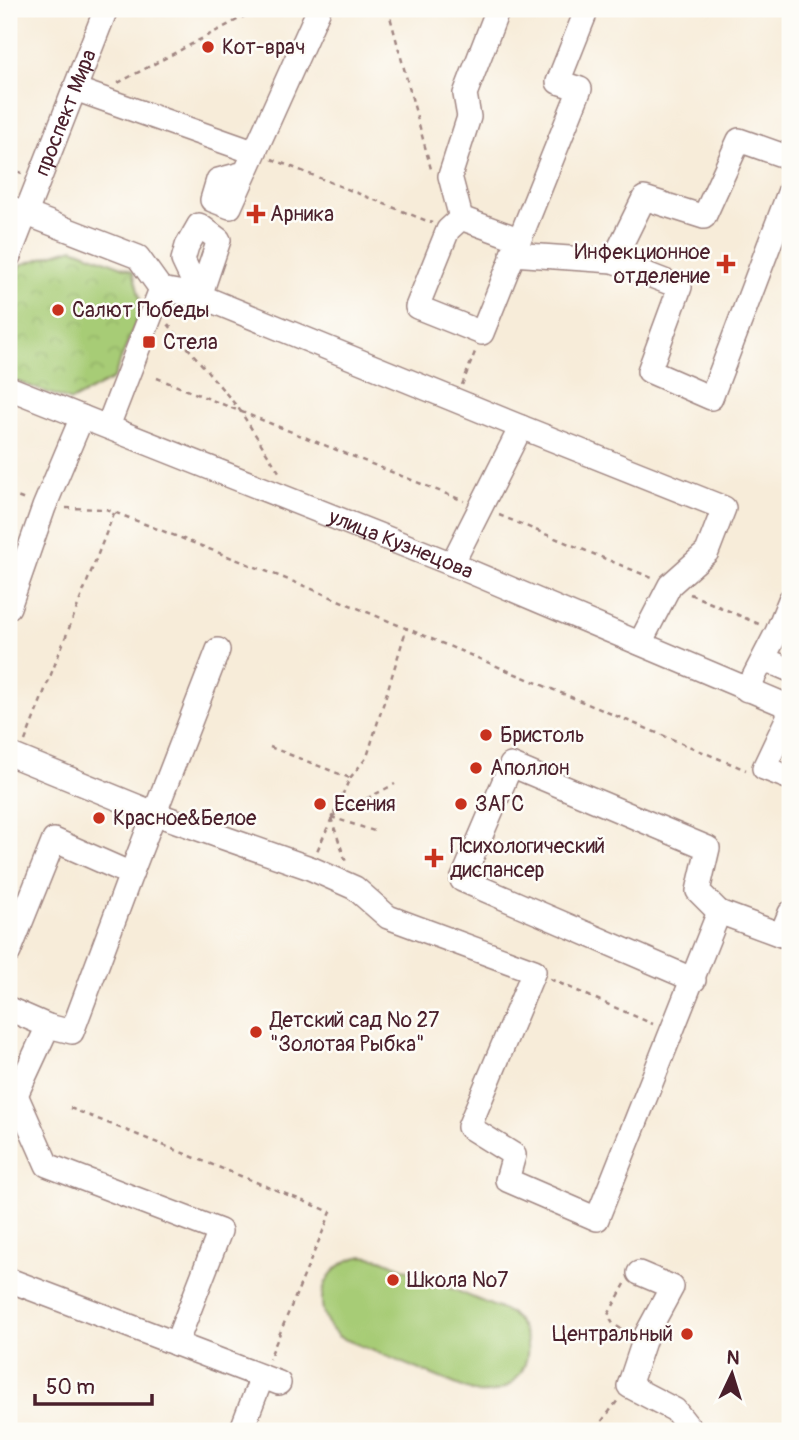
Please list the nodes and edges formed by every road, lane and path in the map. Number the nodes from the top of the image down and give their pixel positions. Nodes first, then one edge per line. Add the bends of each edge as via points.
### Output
1 (106, 9) edge
2 (258, 9) edge
3 (319, 9) edge
4 (388, 9) edge
5 (498, 9) edge
6 (587, 9) edge
7 (84, 93) junction
8 (253, 152) junction
9 (790, 158) edge
10 (244, 173) dead end
11 (434, 178) dead end
12 (790, 190) edge
13 (18, 210) edge
14 (454, 224) junction
15 (515, 246) junction
16 (9, 256) edge
17 (613, 261) junction
18 (158, 299) junction
19 (482, 333) junction
20 (9, 388) edge
21 (456, 401) junction
22 (82, 417) junction
23 (108, 426) junction
24 (521, 427) junction
25 (298, 501) junction
26 (44, 507) junction
27 (114, 513) junction
28 (452, 564) junction
29 (790, 600) edge
30 (9, 607) edge
31 (407, 627) junction
32 (640, 643) junction
33 (218, 650) dead end
34 (764, 659) junction
35 (790, 670) edge
36 (747, 690) junction
37 (788, 722) edge
38 (270, 747) dead end
39 (14, 755) edge
40 (752, 773) dead end
41 (349, 778) junction
42 (790, 778) edge
43 (395, 784) dead end
44 (156, 814) junction
45 (331, 817) junction
46 (374, 831) dead end
47 (310, 869) junction
48 (131, 874) junction
49 (355, 888) junction
50 (719, 912) junction
51 (790, 913) edge
52 (9, 952) edge
53 (534, 971) junction
54 (694, 980) junction
55 (9, 1009) edge
56 (48, 1026) junction
57 (672, 1032) junction
58 (13, 1095) edge
59 (70, 1108) dead end
60 (633, 1277) joint
61 (9, 1280) edge
62 (632, 1338) dead end
63 (176, 1344) junction
64 (271, 1380) junction
65 (629, 1386) junction
66 (241, 1431) edge
67 (600, 1431) edge
68 (693, 1431) edge

1 - 7 street, проспект Мира
2 - 7 path
3 - 8 street
4 - 11 path
5 - 14 street via 465,94 469,117 450,176
6 - 15 street via 558,82 580,89
7 - 8 street
7 - 13 street, проспект Мира
8 - 10 street
8 - 14 path
9 - 17 street via 739,140 704,217 643,198
12 - 17 street via 711,398 649,371 680,287
13 - 16 street, проспект Мира
13 - 18 street via 138,257
14 - 15 street
14 - 19 street via 417,307
15 - 17 street
15 - 19 street
18 - 21 street via 200,296
18 - 23 street
18 - 25 path via 239,409
19 - 21 path
20 - 22 street, улица Кузнецова
21 - 24 street
22 - 23 street, улица Кузнецова
22 - 26 street
23 - 25 street, улица Кузнецова
24 - 28 street
24 - 32 street via 724,508 707,552 670,585
25 - 28 street, улица Кузнецова
26 - 27 path
26 - 30 street
27 - 31 path
27 - 39 path
28 - 32 street, улица Кузнецова
29 - 34 street
31 - 40 path
31 - 41 path via 368,757
32 - 36 street, улица Кузнецова
33 - 44 street
34 - 35 street
34 - 36 street
36 - 37 street, улица Кузнецова
37 - 42 street via 764,768
38 - 41 path
39 - 44 street
41 - 45 path
43 - 45 path
44 - 47 street
44 - 48 street
45 - 46 path
45 - 47 path
45 - 49 path
47 - 49 street
48 - 52 street via 54,840
48 - 56 street via 72,1032
49 - 53 street via 388,917
50 - 51 street via 781,935
50 - 54 street
50 - 54 street via 698,891 708,848 511,765 462,880
53 - 57 path
53 - 57 street via 469,1127 514,1155 507,1180 597,1219
54 - 57 street
55 - 56 street
56 - 58 street
58 - 63 street via 47,1164 220,1231
59 - 64 path via 331,1212
60 - 62 path via 608,1315
60 - 65 street via 672,1287 646,1335
61 - 63 street
63 - 64 street
64 - 66 street
65 - 67 path
65 - 68 street via 676,1410

